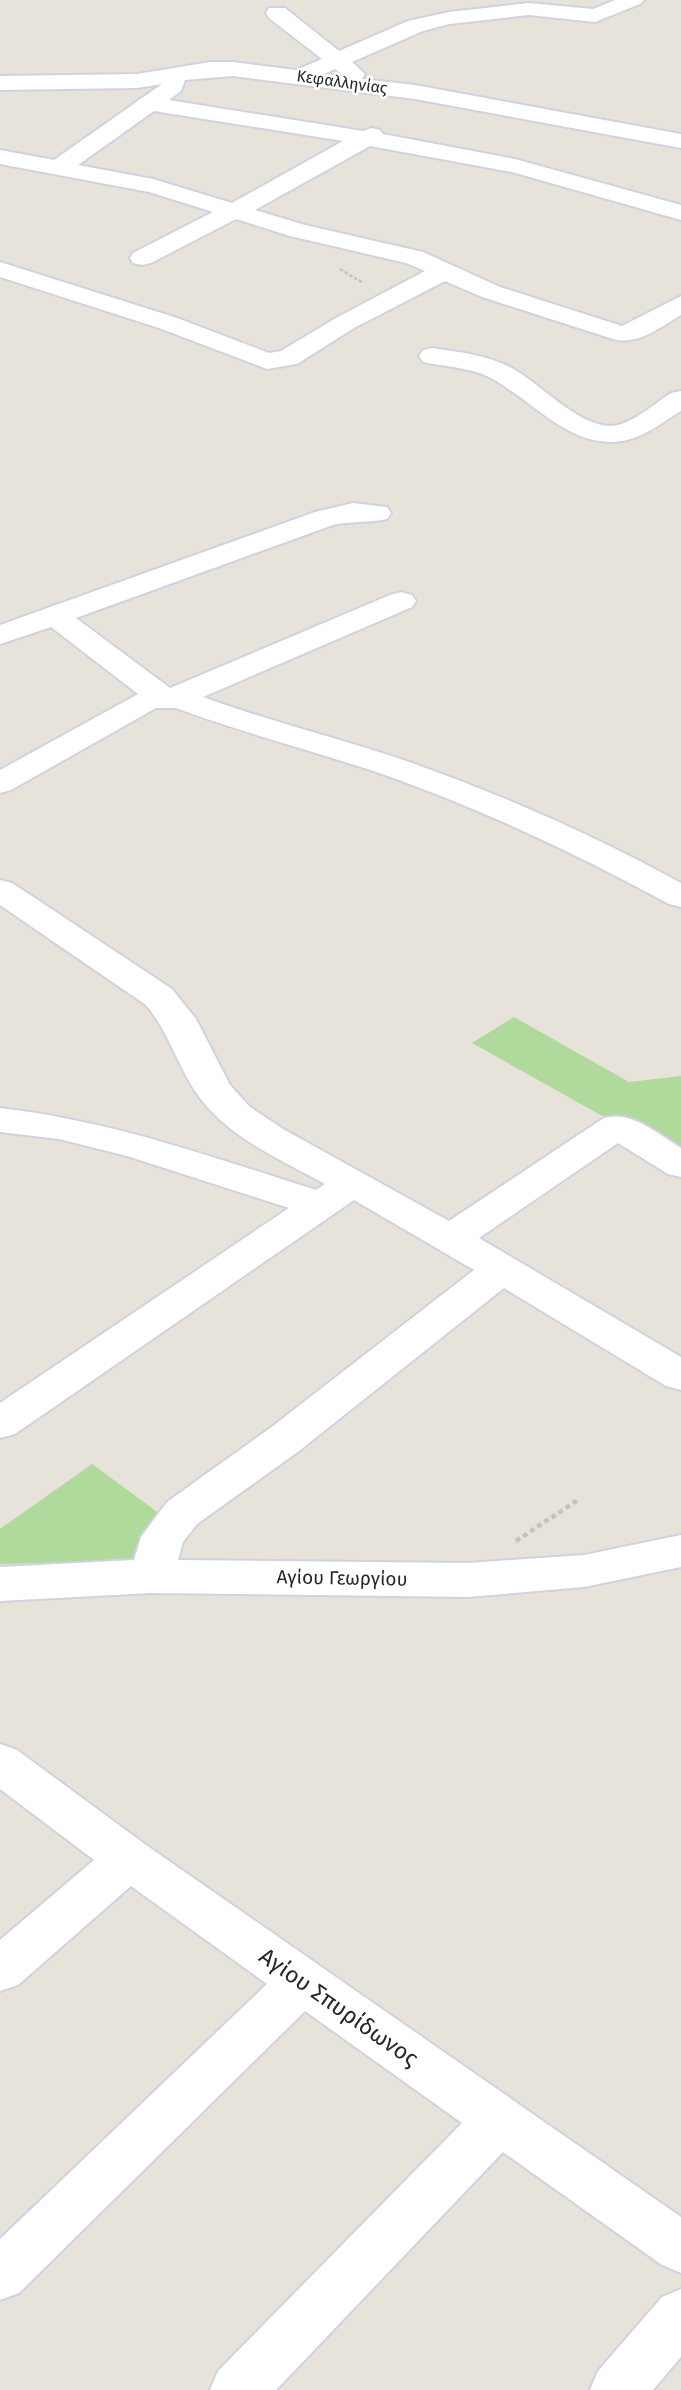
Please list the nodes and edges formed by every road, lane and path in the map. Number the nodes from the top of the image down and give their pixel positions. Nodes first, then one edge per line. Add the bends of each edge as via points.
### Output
1 (633, 0) edge
2 (451, 9) edge
3 (277, 13) dead end
4 (338, 59) junction
5 (175, 75) junction
6 (301, 76) junction
7 (0, 83) edge
8 (366, 85) junction
9 (415, 92) junction
10 (150, 104) junction
11 (365, 138) junction
12 (681, 141) edge
13 (0, 158) edge
14 (60, 167) junction
15 (236, 210) junction
16 (681, 213) edge
17 (142, 258) dead end
18 (0, 269) edge
19 (443, 272) junction
20 (681, 304) edge
21 (432, 356) dead end
22 (681, 399) edge
23 (646, 418) junction
24 (681, 434) edge
25 (377, 513) dead end
26 (401, 600) dead end
27 (55, 616) junction
28 (0, 635) edge
29 (169, 697) junction
30 (0, 783) edge
31 (0, 890) edge
32 (681, 897) edge
33 (0, 1120) edge
34 (681, 1166) edge
35 (353, 1183) junction
36 (320, 1206) junction
37 (450, 1239) junction
38 (502, 1269) junction
39 (681, 1376) edge
40 (0, 1423) edge
41 (578, 1500) dead end
42 (681, 1550) edge
43 (152, 1576) junction
44 (484, 1579) junction
45 (0, 1584) edge
46 (0, 1763) edge
47 (129, 1859) junction
48 (0, 1970) edge
49 (302, 1982) junction
50 (500, 2120) junction
51 (681, 2248) edge
52 (0, 2275) edge
53 (681, 2315) edge
54 (239, 2390) edge
55 (618, 2390) edge

1 - 2 street via 594,16 529,9
2 - 4 street
3 - 4 street
4 - 6 street
4 - 8 street
5 - 6 street, Κεφαλληνίας via 223,68
5 - 7 street, Κεφαλληνίας via 124,81
5 - 10 street via 173,86
6 - 8 street, Κεφαλληνίας
8 - 9 street, Κεφαλληνίας
9 - 11 street via 393,119
9 - 12 street, Κεφαλληνίας
10 - 11 street
10 - 14 street
11 - 15 street
11 - 16 street via 515,166
13 - 14 street
14 - 15 street via 153,186
15 - 17 street
15 - 19 street via 299,231 414,257
18 - 19 street via 168,323 267,361 288,358
19 - 20 street via 622,334
21 - 23 street via 499,373 585,429 607,435 626,431
22 - 23 street
23 - 24 street
25 - 27 street via 325,518
26 - 29 street
27 - 28 street
27 - 29 street
29 - 30 street via 146,701
29 - 32 street via 311,740 538,825
31 - 35 street via 159,997 178,1019 214,1091 237,1115
33 - 36 street via 59,1127 137,1146
34 - 37 street via 617,1126
35 - 36 street
35 - 37 street
36 - 40 street
37 - 38 street
38 - 39 street
38 - 43 street via 284,1440 182,1513 163,1537
41 - 44 path via 521,1536
42 - 44 street, Αγίου Γεωργίου via 584,1571
43 - 44 street, Αγίου Γεωργίου
43 - 45 street, Αγίου Γεωργίου
46 - 47 street, Αγίου Σπυρίδωνος
47 - 48 street
47 - 49 street, Αγίου Σπυρίδωνος
49 - 50 street, Αγίου Σπυρίδωνος
49 - 52 street
50 - 51 street, Αγίου Σπυρίδωνος
50 - 54 street
53 - 55 street

